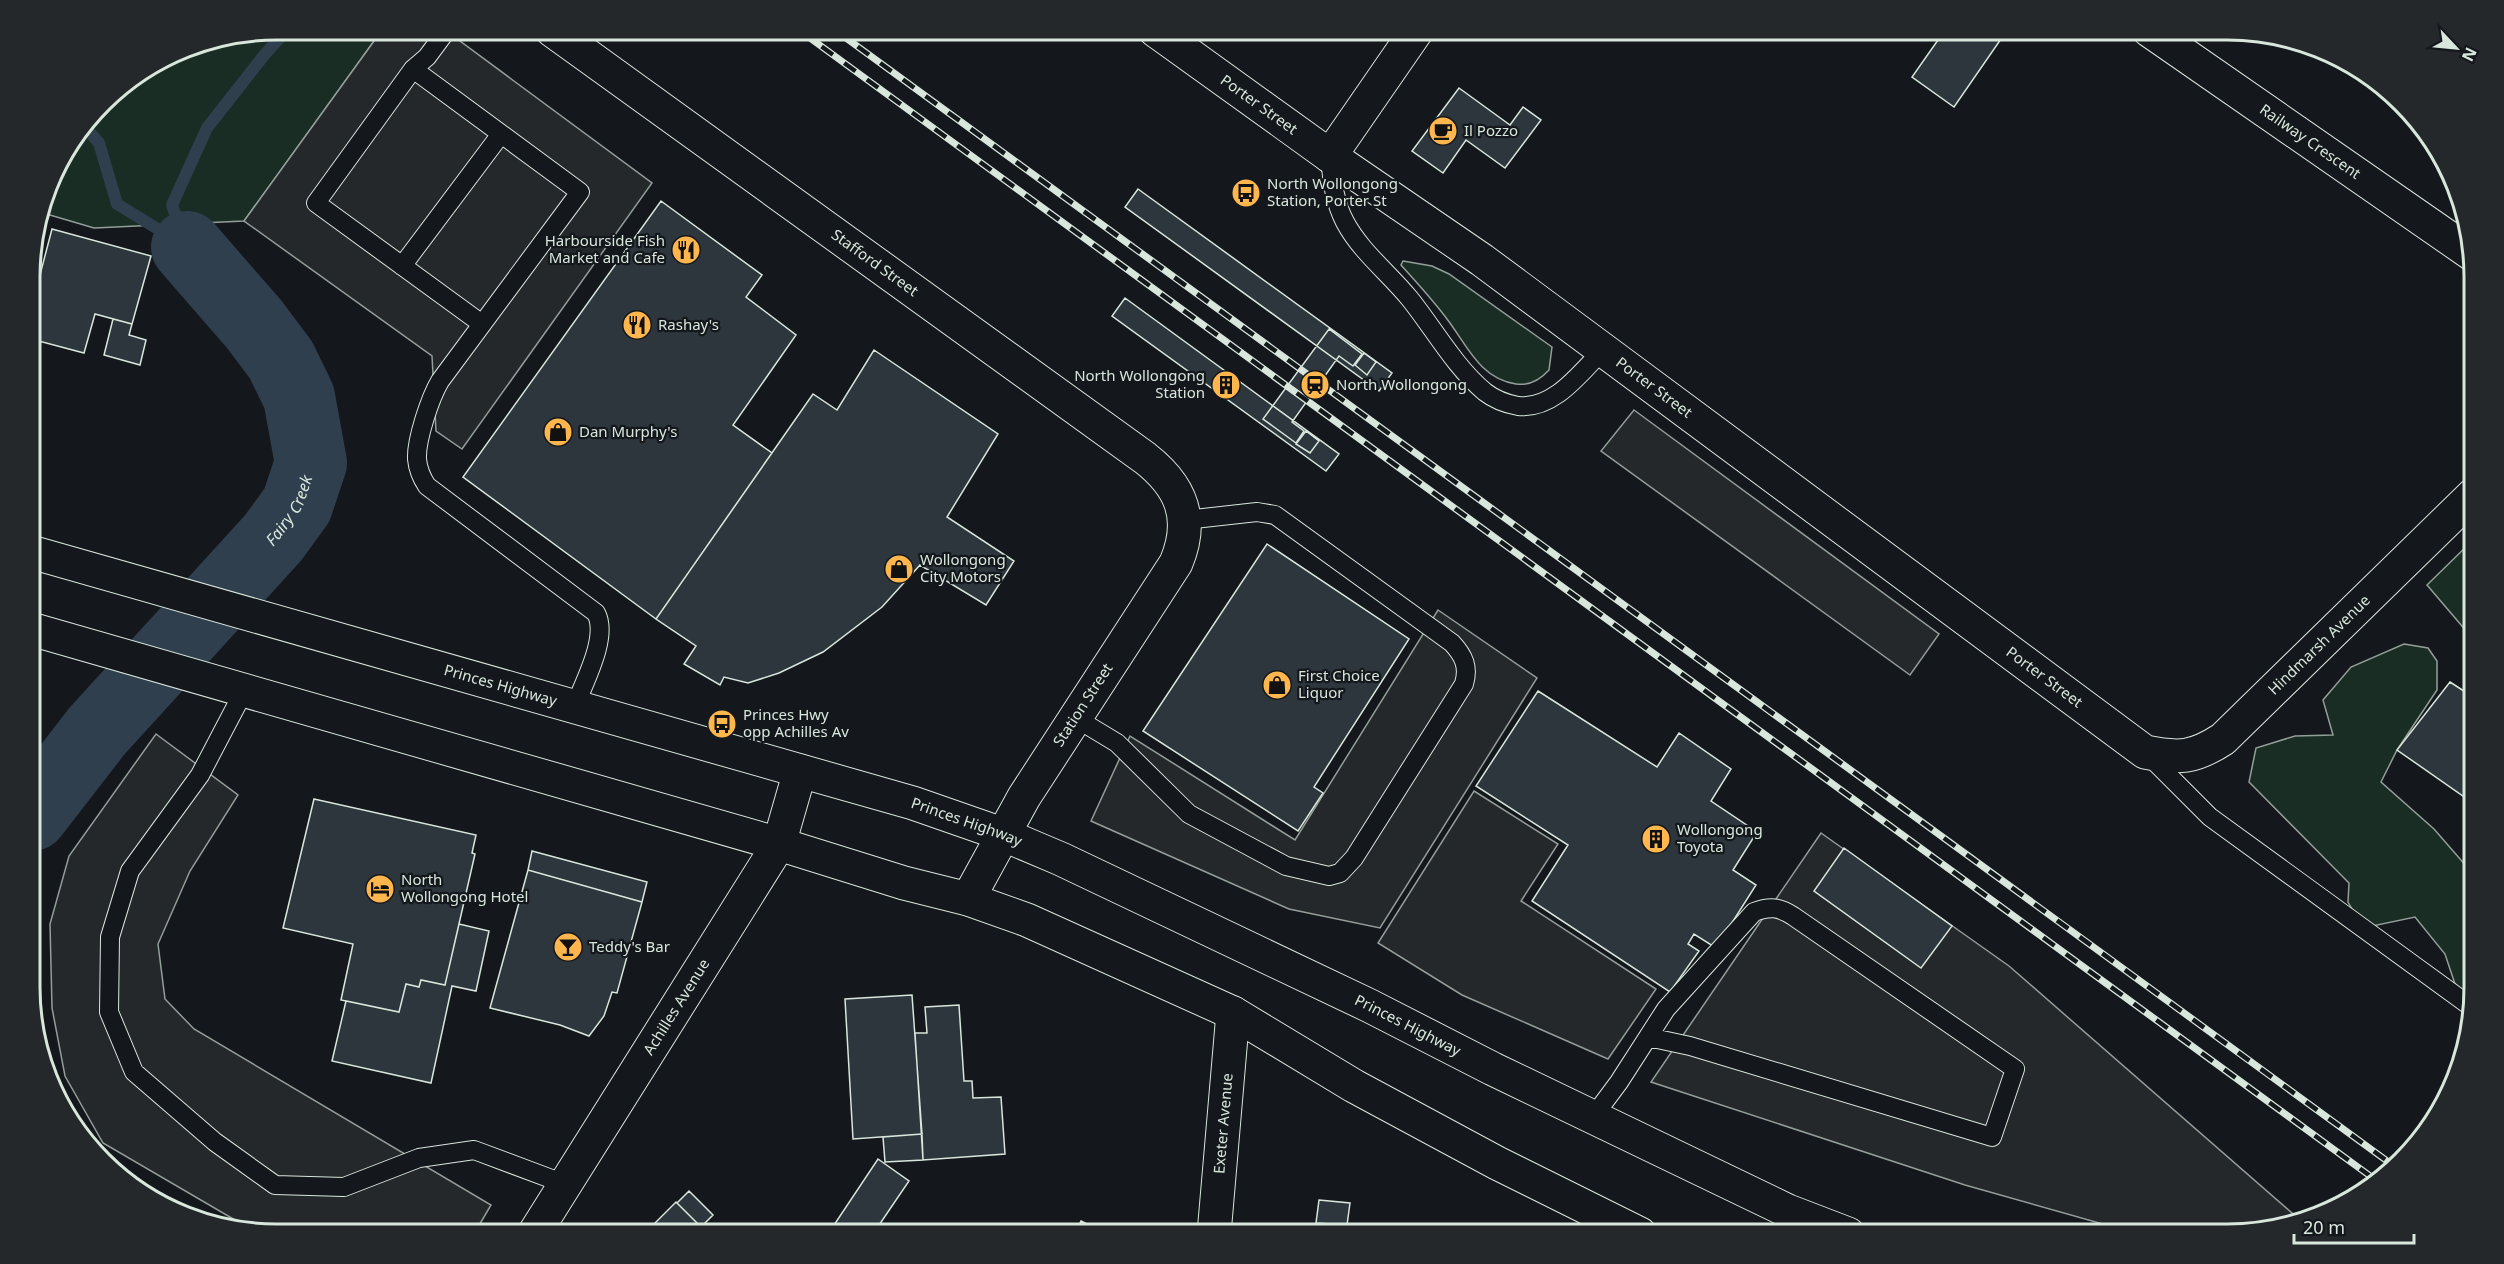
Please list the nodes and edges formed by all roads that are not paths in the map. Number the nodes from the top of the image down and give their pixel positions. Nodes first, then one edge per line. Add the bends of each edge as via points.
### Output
1 (440, 40) edge
2 (566, 40) edge
3 (1169, 40) edge
4 (1410, 40) edge
5 (2163, 40) edge
6 (413, 69) junction
7 (501, 134) junction
8 (1330, 156) junction
9 (2461, 246) edge
10 (402, 266) junction
11 (482, 324) junction
12 (1603, 350) junction
13 (2464, 504) edge
14 (1184, 514) junction
15 (40, 555) edge
16 (40, 632) edge
17 (233, 687) junction
18 (575, 706) junction
19 (1074, 717) junction
20 (2145, 752) junction
21 (800, 771) junction
22 (1002, 834) junction
23 (779, 844) junction
24 (968, 899) junction
25 (2463, 1001) edge
26 (1233, 1013) junction
27 (1648, 1037) junction
28 (1593, 1117) junction
29 (566, 1184) junction
30 (540, 1224) edge
31 (1215, 1224) edge
32 (1620, 1224) edge
33 (1822, 1224) edge

1 - 6 lane
2 - 14 street, Stafford Street via 1145,458 1173,485
3 - 8 street, Porter Street
4 - 8 street
5 - 9 street, Railway Crescent
6 - 7 lane
6 - 10 lane via 316,203
7 - 10 lane
7 - 11 lane via 580,192
8 - 12 street, Porter Street via 1482,260
8 - 12 lane via 1332,186 1347,225 1487,394 1520,406 1536,405 1564,389
10 - 11 lane
11 - 18 lane via 435,390 417,450 418,468 427,486 596,613 600,637
12 - 20 street, Porter Street
13 - 20 street, Hindmarsh Avenue via 2223,739 2191,756 2170,758
14 - 19 street, Station Street via 1184,542 1176,563
14 - 19 lane via 1275,515 1452,642 1465,661 1464,684 1354,858 1340,873 1329,876 1287,866 1189,814 1117,743
15 - 18 street, Princes Highway
16 - 17 street
17 - 23 street
17 - 29 lane via 200,775 130,871 110,937 109,1012 134,1072 215,1142 274,1185 344,1187 419,1158 474,1150
18 - 21 street, Princes Highway
19 - 22 street, Station Street
20 - 25 lane via 2210,817
21 - 22 street, Princes Highway via 913,803
21 - 23 street, Achilles Avenue
22 - 24 street, Station Street
22 - 28 street, Princes Highway via 1360,1001
23 - 24 street
23 - 29 street, Achilles Avenue
24 - 26 street via 1028,920
26 - 31 street, Exeter Avenue
26 - 32 street via 1354,1086
27 - 27 lane via 1666,1009 1754,912 1775,907 2015,1069 1992,1137 1690,1046
27 - 28 lane
28 - 33 street, Princes Highway
29 - 30 street, Achilles Avenue

